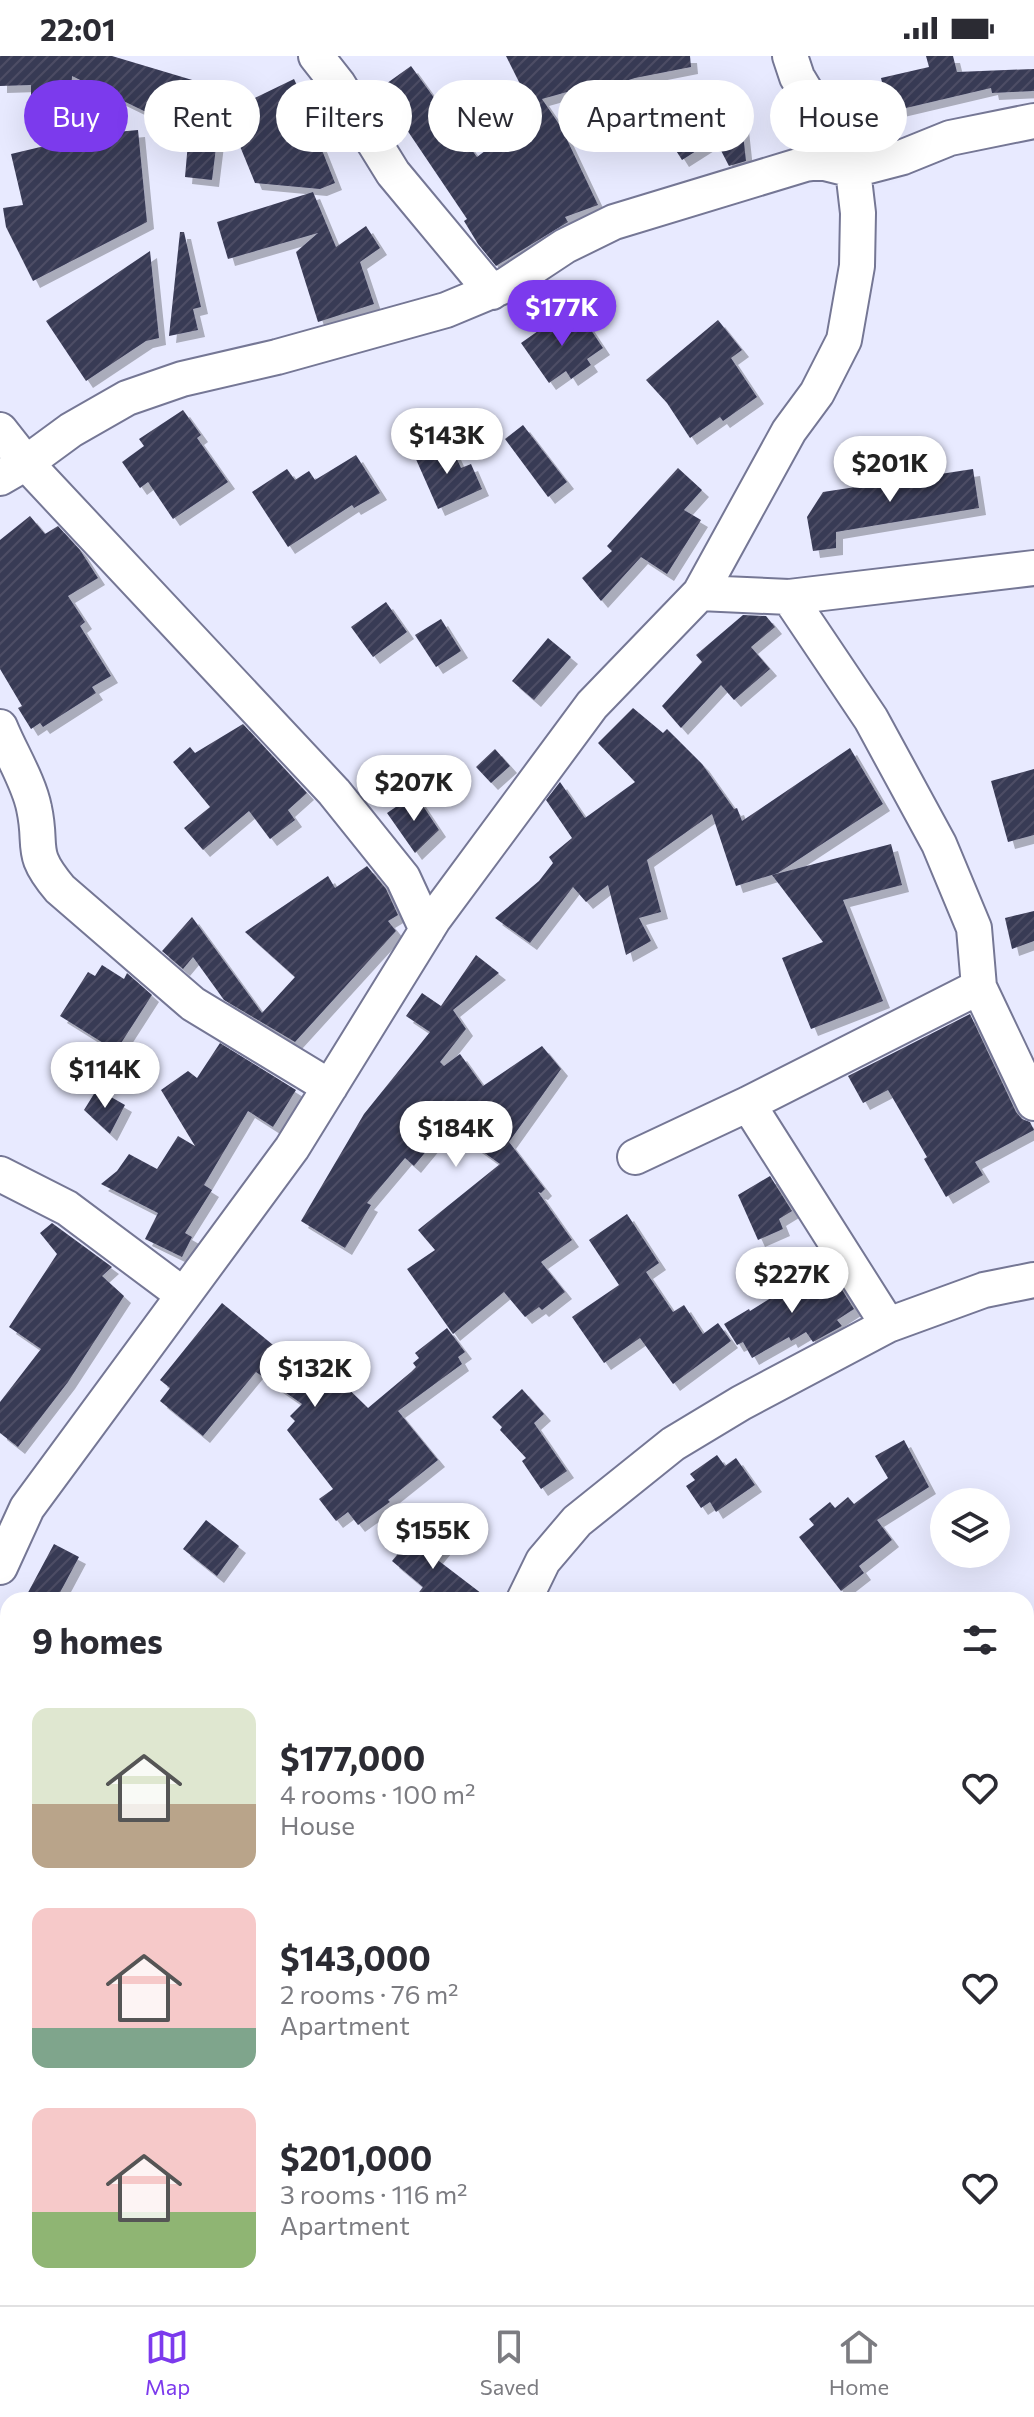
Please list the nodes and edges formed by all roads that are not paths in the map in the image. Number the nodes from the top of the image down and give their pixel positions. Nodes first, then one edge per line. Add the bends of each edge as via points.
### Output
1 (316, 56) edge
2 (790, 56) edge
3 (1034, 121) edge
4 (853, 170) junction
5 (492, 292) junction
6 (0, 430) edge
7 (13, 471) edge
8 (1034, 568) edge
9 (700, 593) junction
10 (789, 597) junction
11 (0, 727) edge
12 (427, 930) junction
13 (979, 987) junction
14 (330, 1087) junction
15 (1034, 1103) edge
16 (748, 1104) junction
17 (635, 1157) dead end
18 (0, 1174) edge
19 (1034, 1280) edge
20 (182, 1294) junction
21 (888, 1325) junction
22 (0, 1567) edge
23 (528, 1592) edge

1 - 5 street via 393,173
2 - 4 street via 797,77
3 - 4 street via 950,138
4 - 5 street via 805,164 654,208 565,246
4 - 9 street via 857,266 844,340
5 - 7 street via 383,329 182,379 127,398
6 - 7 street
7 - 12 street via 334,792 403,878
8 - 10 street
9 - 10 street
9 - 12 street via 592,705
10 - 13 street via 871,719 939,844 974,928
11 - 14 street via 35,809 39,857 60,889 193,1004
12 - 14 street
13 - 15 street
13 - 16 street
14 - 20 street via 292,1148
16 - 17 street
16 - 21 street
18 - 20 street via 67,1208
19 - 21 street via 984,1290
20 - 22 street via 27,1508
21 - 23 street via 673,1444 577,1521 543,1561

